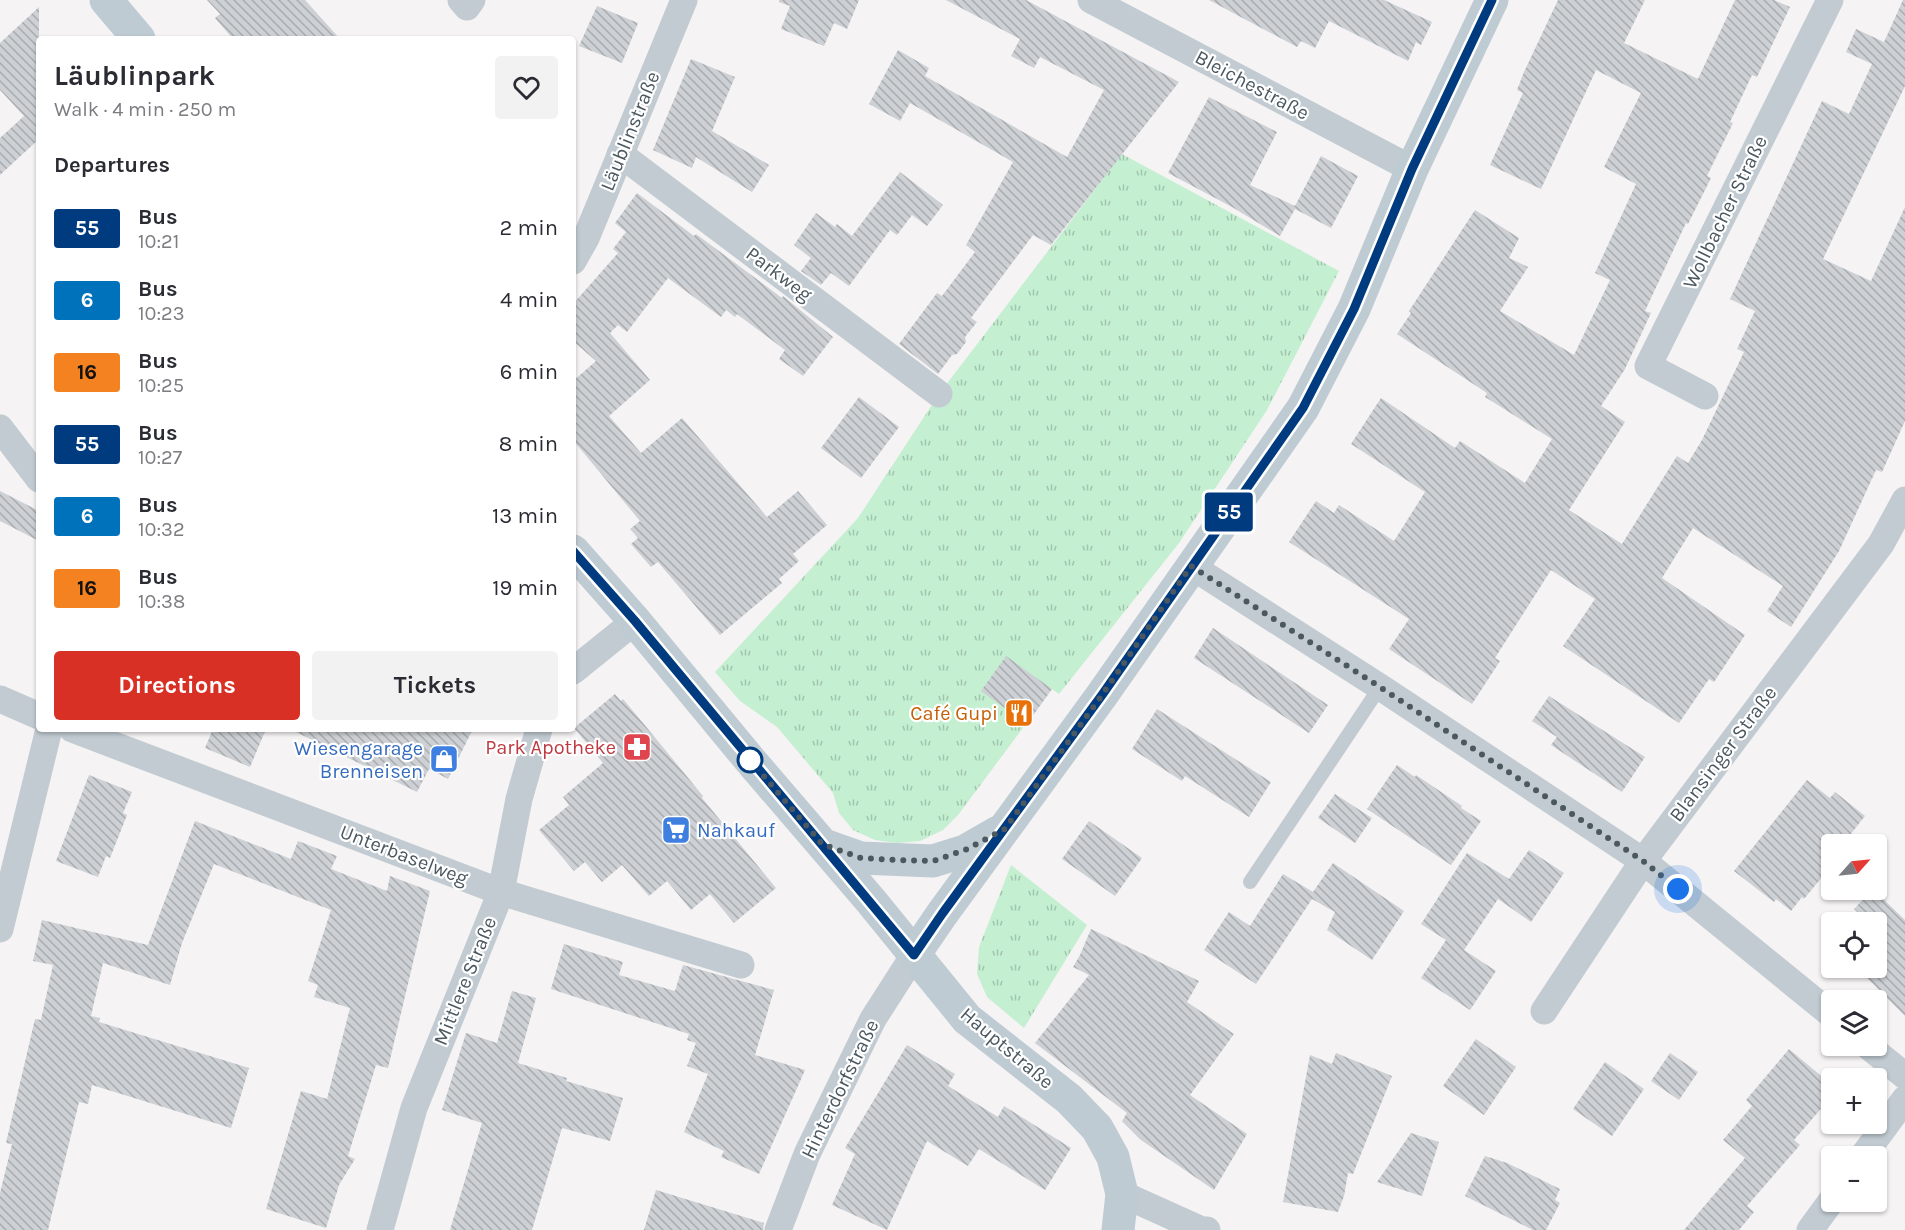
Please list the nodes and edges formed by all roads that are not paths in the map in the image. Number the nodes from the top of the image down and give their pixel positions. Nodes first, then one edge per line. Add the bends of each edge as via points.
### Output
1 (106, 0) edge
2 (461, 0) edge
3 (472, 0) edge
4 (684, 0) edge
5 (1091, 0) edge
6 (1492, 0) edge
7 (1830, 0) edge
8 (137, 36) edge
9 (620, 154) junction
10 (1412, 169) junction
11 (576, 256) edge
12 (939, 394) dead end
13 (1705, 396) dead end
14 (0, 428) edge
15 (36, 475) edge
16 (1905, 500) edge
17 (576, 554) edge
18 (1191, 566) junction
19 (635, 621) junction
20 (576, 669) edge
21 (1380, 687) junction
22 (0, 699) edge
23 (36, 715) edge
24 (48, 732) edge
25 (80, 732) edge
26 (539, 732) edge
27 (1005, 829) junction
28 (822, 844) junction
29 (1643, 861) junction
30 (1250, 882) dead end
31 (501, 892) junction
32 (0, 929) edge
33 (914, 955) junction
34 (741, 965) dead end
35 (1821, 1006) edge
36 (1544, 1011) dead end
37 (1880, 1056) edge
38 (1905, 1076) edge
39 (1905, 1099) edge
40 (1870, 1146) edge
41 (1122, 1194) junction
42 (1823, 1212) edge
43 (380, 1230) edge
44 (778, 1230) edge
45 (1119, 1230) edge
46 (1207, 1230) edge
47 (1810, 1230) edge

1 - 8 street
2 - 3 street via 467,7
4 - 9 street, Läublinstraße
5 - 10 street, Bleichestraße
6 - 10 street
7 - 13 street, Wollbacher Straße via 1648,366
9 - 11 street, Läublinstraße
9 - 12 street, Parkweg
10 - 18 street via 1354,309 1303,408
14 - 15 street
16 - 29 street, Blansinger Straße via 1881,544
17 - 19 street, Hauptstraße
18 - 21 street
18 - 27 street
19 - 20 street
19 - 28 street, Hauptstraße
21 - 29 street
21 - 30 lane
22 - 23 street
24 - 32 street
25 - 31 street, Unterbaselweg
26 - 31 street, Mittlere Straße via 519,799
27 - 28 street via 933,861 861,858
27 - 33 street
28 - 33 street, Hauptstraße
29 - 35 street
29 - 36 street, Blansinger Straße
31 - 34 street, Unterbaselweg
31 - 43 street, Mittlere Straße via 414,1108
33 - 41 street, Hauptstraße via 967,1019 1069,1099 1097,1128 1113,1157
33 - 44 street, Hinterdorfstraße via 868,1029 807,1154
37 - 38 street
39 - 40 street
41 - 45 street, Hauptstraße
41 - 46 street
42 - 47 street

